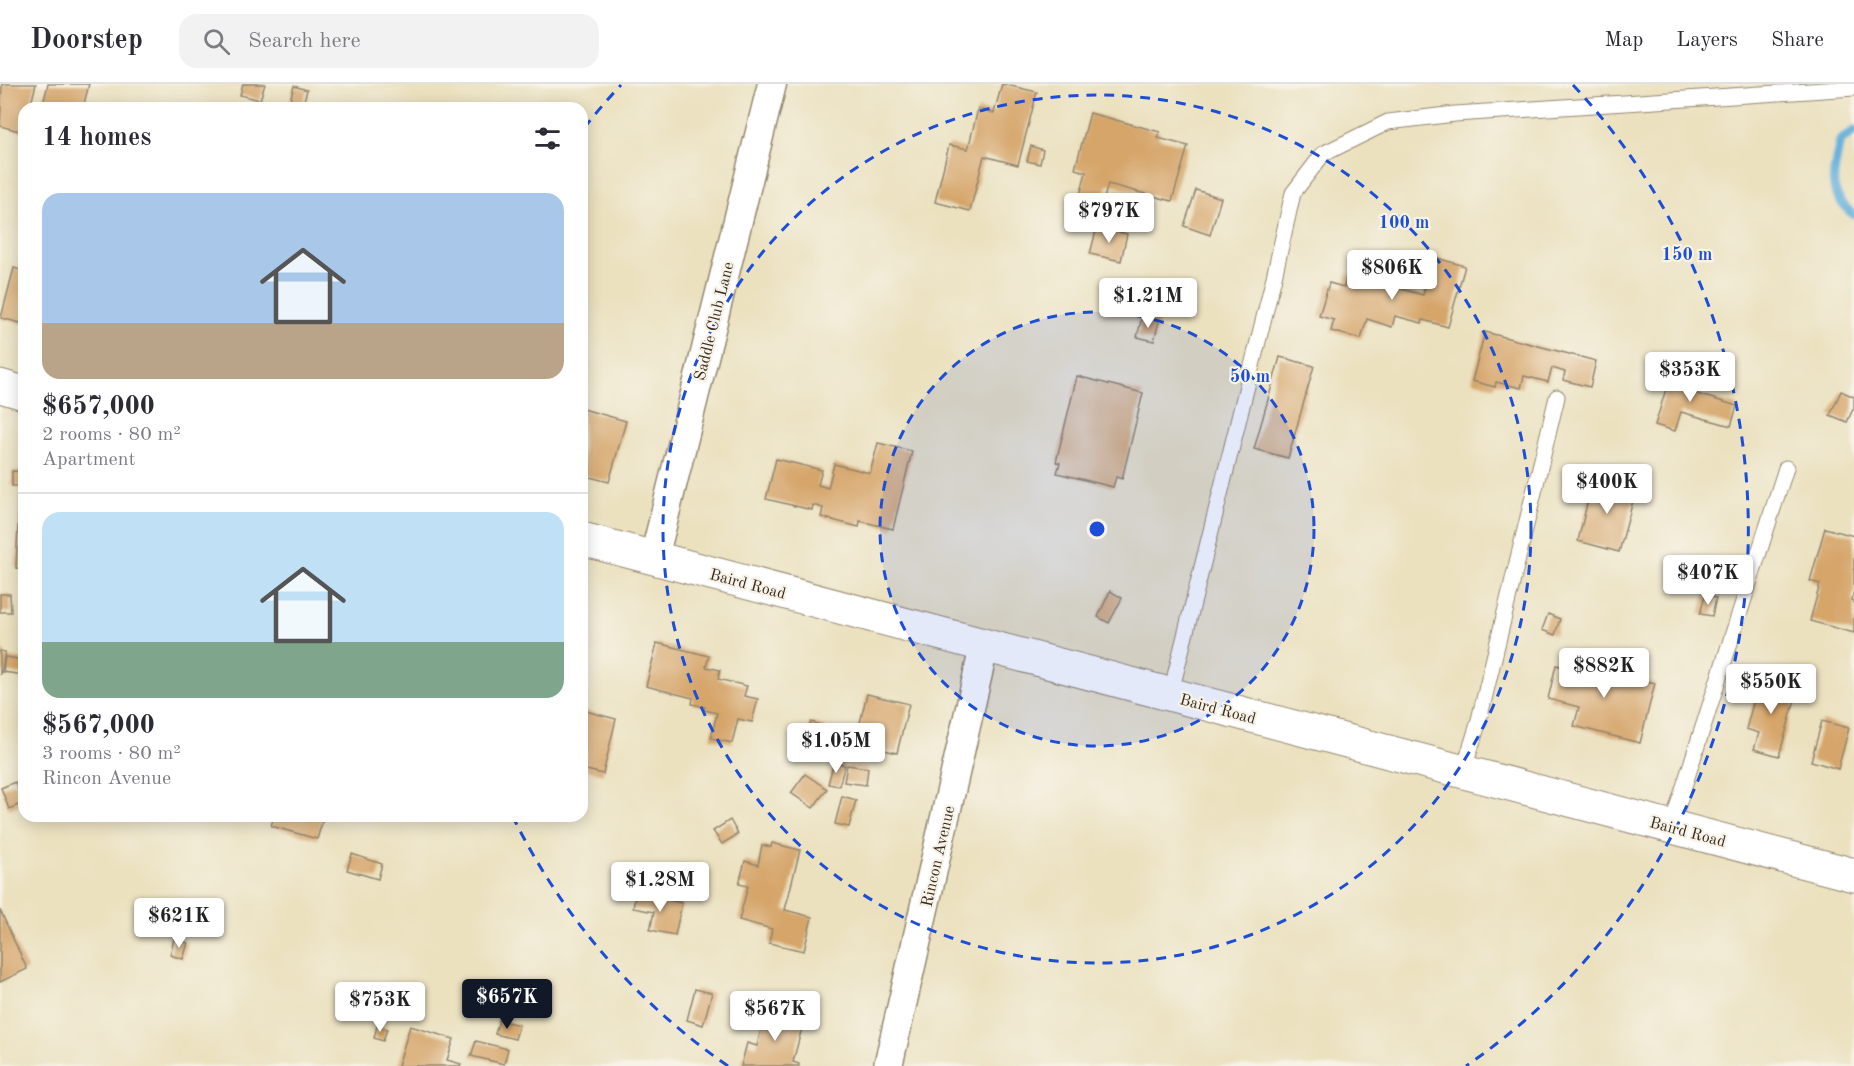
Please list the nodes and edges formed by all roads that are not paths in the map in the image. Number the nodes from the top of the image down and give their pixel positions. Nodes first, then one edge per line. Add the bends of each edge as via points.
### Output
1 (772, 84) edge
2 (1854, 88) edge
3 (0, 386) edge
4 (18, 391) edge
5 (1557, 397) dead end
6 (1786, 468) dead end
7 (588, 541) edge
8 (654, 558) junction
9 (984, 647) junction
10 (1170, 696) junction
11 (1463, 772) junction
12 (1671, 827) junction
13 (1854, 875) edge
14 (888, 1066) edge

1 - 8 street, Saddle Club Lane
2 - 10 lane via 1455,114 1388,123 1323,154 1293,193
3 - 4 street
5 - 11 lane
6 - 12 lane
7 - 8 street, Baird Road
8 - 9 street, Baird Road
9 - 10 street, Baird Road
9 - 14 street, Rincon Avenue
10 - 11 street, Baird Road
11 - 12 street, Baird Road
12 - 13 street, Baird Road

